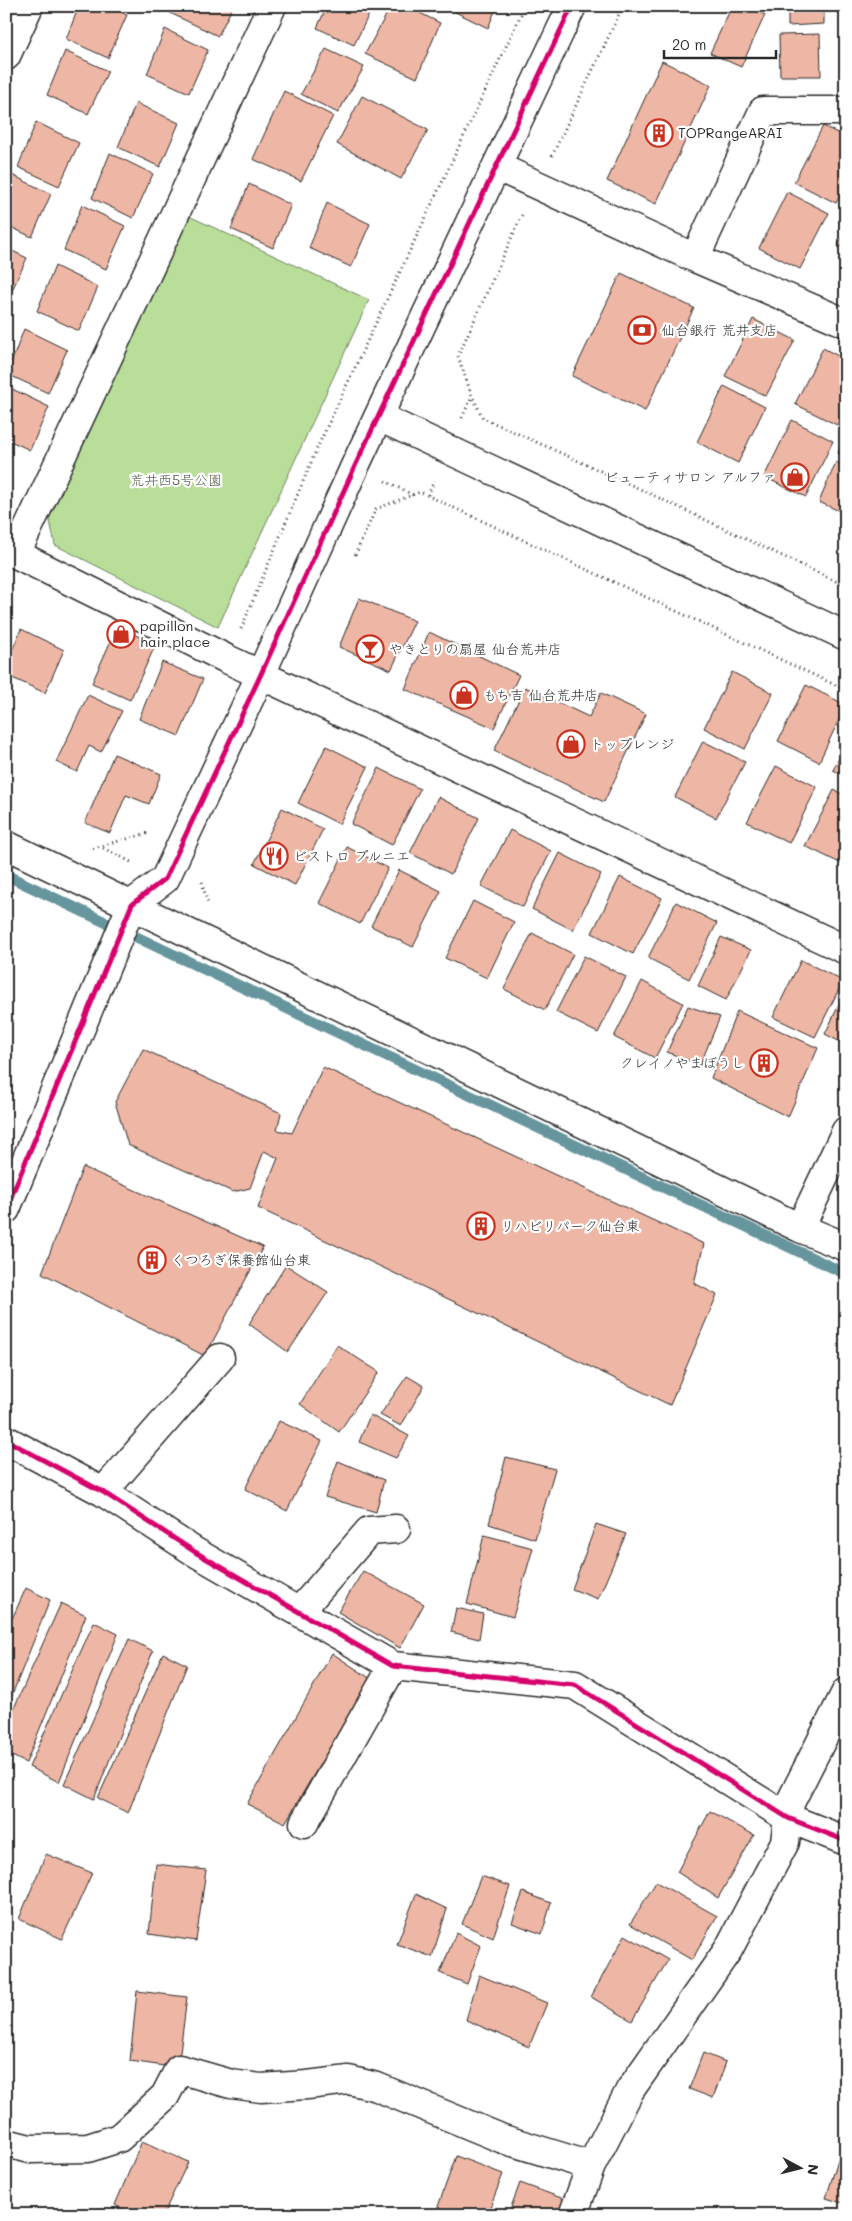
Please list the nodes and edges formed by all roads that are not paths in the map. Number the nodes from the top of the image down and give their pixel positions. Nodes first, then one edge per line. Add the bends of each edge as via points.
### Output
1 (29, 6) edge
2 (272, 6) edge
3 (572, 6) edge
4 (6, 56) edge
5 (846, 111) edge
6 (498, 166) junction
7 (695, 258) junction
8 (846, 323) edge
9 (379, 417) junction
10 (11, 552) edge
11 (846, 636) edge
12 (261, 674) junction
13 (6, 845) edge
14 (131, 908) junction
15 (846, 950) edge
16 (846, 1131) edge
17 (6, 1209) edge
18 (800, 1228) junction
19 (846, 1247) edge
20 (220, 1358) dead end
21 (6, 1440) edge
22 (103, 1492) junction
23 (396, 1529) dead end
24 (299, 1612) junction
25 (393, 1666) junction
26 (846, 1692) edge
27 (788, 1818) junction
28 (304, 1823) dead end
29 (846, 1841) edge
30 (6, 2143) edge
31 (591, 2166) junction
32 (573, 2215) edge

1 - 4 street
2 - 10 street
3 - 6 street
5 - 7 street via 763,111
6 - 7 street
6 - 9 street
7 - 8 street
9 - 11 street
9 - 12 street
10 - 12 street
12 - 14 street via 166,879
12 - 15 street
13 - 14 street
14 - 17 street
14 - 18 street
16 - 18 street
18 - 19 street
20 - 22 street
21 - 22 street
22 - 24 street via 195,1552
23 - 24 street via 369,1531
24 - 25 street
25 - 27 street via 575,1685
25 - 28 street
26 - 27 street via 790,1803
27 - 29 street
27 - 31 street via 785,1842 728,1950 630,2090
30 - 31 street via 30,2149 88,2148 119,2138 165,2096 179,2069 231,2084 260,2088 350,2080 377,2087 503,2139
31 - 32 street

